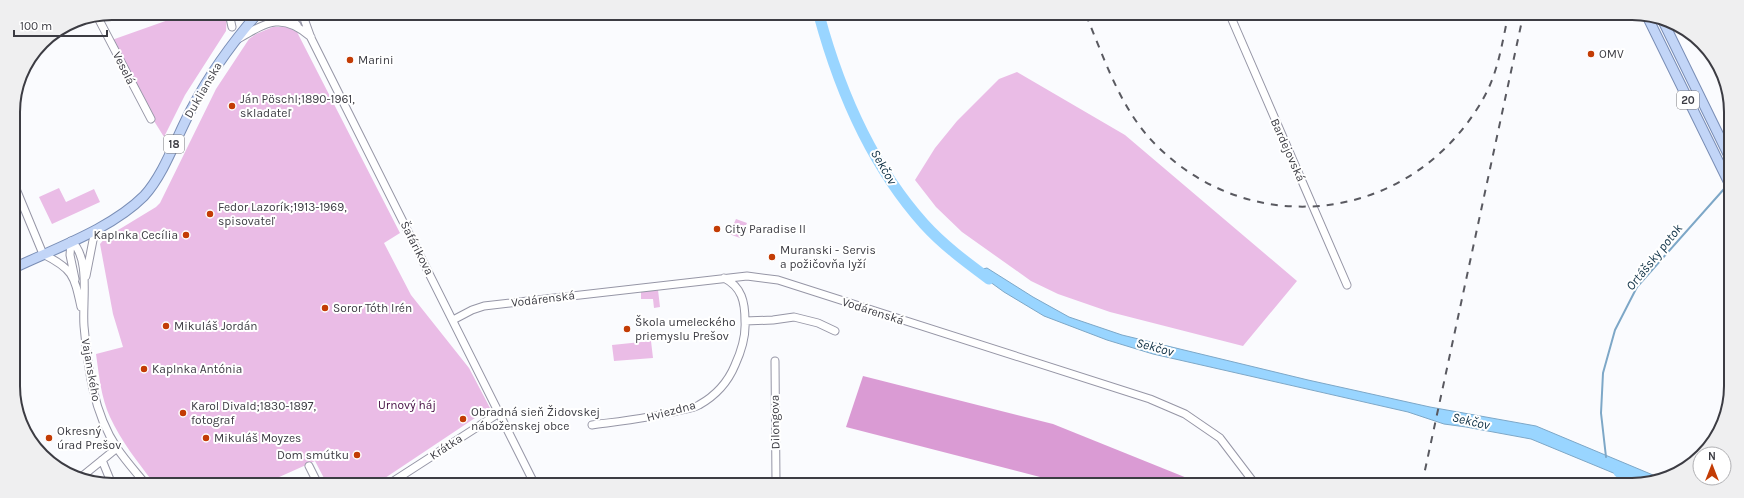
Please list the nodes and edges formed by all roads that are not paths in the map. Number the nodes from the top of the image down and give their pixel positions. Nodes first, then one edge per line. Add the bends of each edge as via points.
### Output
1 (230, 20) edge
2 (252, 20) edge
3 (293, 20) edge
4 (306, 20) edge
5 (1232, 20) edge
6 (100, 21) edge
7 (1650, 22) edge
8 (232, 27) dead end
9 (1666, 27) edge
10 (300, 28) junction
11 (311, 38) junction
12 (234, 41) junction
13 (151, 120) dead end
14 (1724, 146) edge
15 (1724, 174) edge
16 (20, 198) edge
17 (95, 230) junction
18 (71, 241) junction
19 (43, 254) junction
20 (20, 265) edge
21 (724, 278) junction
22 (75, 279) junction
23 (1347, 285) dead end
24 (84, 288) junction
25 (83, 317) junction
26 (453, 320) junction
27 (745, 321) junction
28 (835, 331) dead end
29 (775, 361) dead end
30 (499, 413) junction
31 (592, 425) dead end
32 (117, 448) junction
33 (102, 460) junction
34 (309, 466) dead end
35 (85, 474) edge
36 (109, 478) edge
37 (141, 478) edge
38 (315, 478) edge
39 (398, 478) edge
40 (532, 478) edge
41 (776, 478) edge
42 (1250, 478) edge

1 - 8 street
2 - 12 main road, Duklianska / 18
3 - 10 street
4 - 11 street, Šafárikova
5 - 23 street, Bardejovská
6 - 13 street, Veselá
7 - 15 main road, 20
9 - 14 main road, 20
10 - 11 street
10 - 12 street via 278,22 263,24
11 - 26 street, Šafárikova
12 - 17 main road, Duklianska / 18 via 192,107 162,169 150,187 127,210
16 - 19 street
17 - 18 main road, Duklianska / 18
17 - 24 street
18 - 19 main road, Duklianska / 18
18 - 22 street via 70,255
18 - 24 street via 82,255
19 - 20 main road, Duklianska / 18
19 - 22 street, Vajanského via 64,265
21 - 26 street, Vodárenská via 484,306
21 - 27 street, Hviezdna via 732,282 741,293
21 - 42 street, Vodárenská via 747,276 778,280 1150,399 1185,414 1220,438
22 - 25 street, Vajanského
24 - 25 street, Vajanského
25 - 32 street, Vajanského via 95,400
26 - 30 street, Šafárikova
27 - 28 street via 794,317 818,323
27 - 31 street, Hviezdna via 740,355 734,368 721,388 698,406 642,419
29 - 41 street, Dilongova
30 - 39 street, Krátka
30 - 40 street, Šafárikova
32 - 33 street
32 - 37 street, Vajanského
33 - 35 street
33 - 36 street
34 - 38 street

